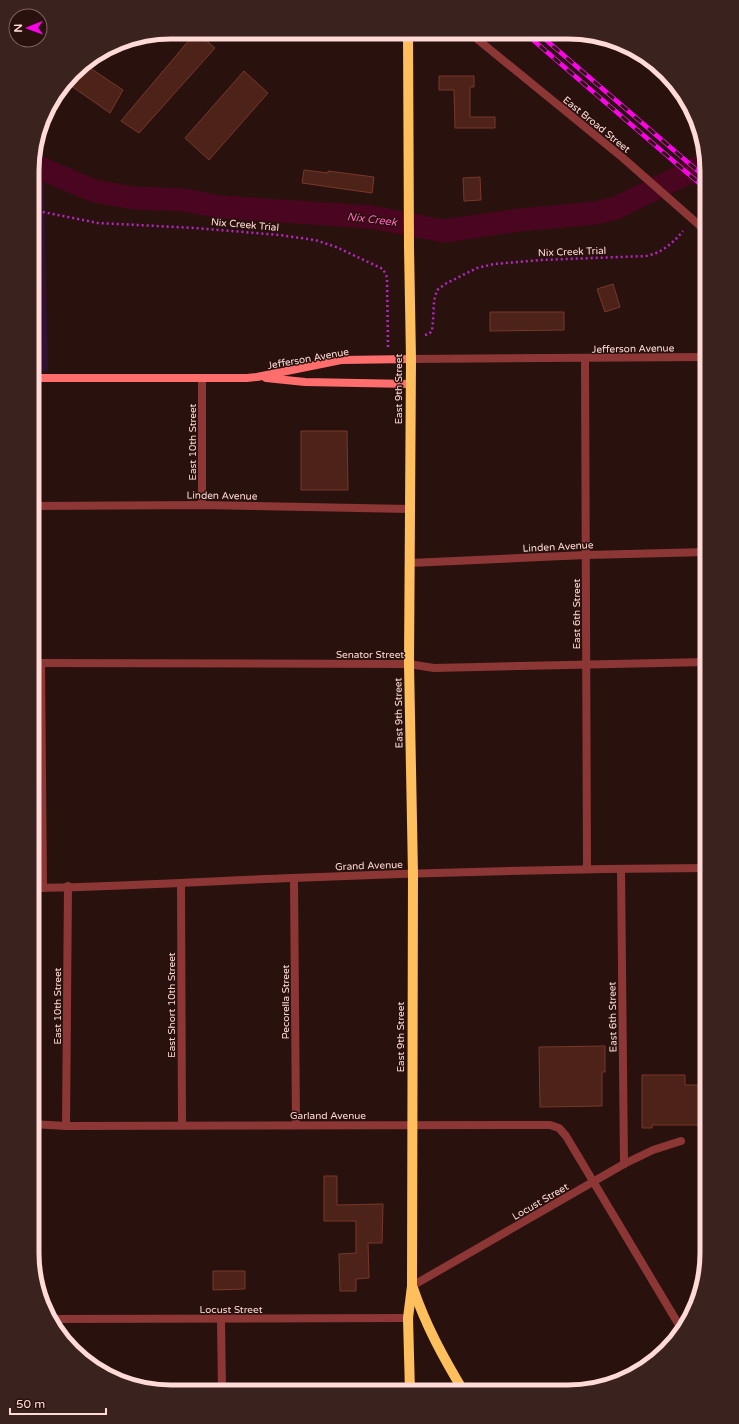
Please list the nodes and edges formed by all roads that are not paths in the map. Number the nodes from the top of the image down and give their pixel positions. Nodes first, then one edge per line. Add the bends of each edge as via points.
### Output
1 (408, 39) edge
2 (477, 39) edge
3 (700, 226) edge
4 (700, 357) edge
5 (411, 359) junction
6 (585, 359) junction
7 (257, 377) junction
8 (39, 378) edge
9 (202, 379) junction
10 (410, 384) junction
11 (202, 504) junction
12 (39, 506) edge
13 (410, 509) junction
14 (700, 552) edge
15 (586, 555) junction
16 (410, 563) junction
17 (700, 662) edge
18 (39, 663) edge
19 (410, 664) junction
20 (586, 665) junction
21 (39, 738) edge
22 (700, 868) edge
23 (587, 869) junction
24 (621, 869) junction
25 (412, 874) junction
26 (294, 878) junction
27 (181, 883) junction
28 (68, 886) junction
29 (39, 888) edge
30 (43, 888) junction
31 (39, 1124) edge
32 (182, 1125) junction
33 (296, 1125) junction
34 (412, 1125) junction
35 (66, 1126) junction
36 (681, 1141) dead end
37 (624, 1164) junction
38 (593, 1182) junction
39 (412, 1286) junction
40 (408, 1318) junction
41 (57, 1319) edge
42 (221, 1319) junction
43 (679, 1324) edge
44 (222, 1385) edge
45 (410, 1385) edge
46 (460, 1385) edge

1 - 5 main road, East 9th Street
2 - 3 street, East Broad Street via 623,158
4 - 6 street, Jefferson Avenue
5 - 6 street, Jefferson Avenue
5 - 7 main road, Jefferson Avenue via 341,360
5 - 10 main road, East 9th Street
6 - 15 street, East 6th Street
7 - 9 main road, Jefferson Avenue
7 - 10 main road via 305,382
8 - 9 main road, Jefferson Avenue
9 - 11 street, East 10th Street
10 - 13 main road, East 9th Street
11 - 12 street, Linden Avenue
11 - 13 street, Linden Avenue
13 - 16 main road, East 9th Street
14 - 15 street, Linden Avenue
15 - 16 street, Linden Avenue
15 - 20 street, East 6th Street
16 - 19 main road, East 9th Street
17 - 20 street, Senator Street
18 - 19 street, Senator Street
19 - 20 street, Senator Street via 434,668
19 - 25 main road, East 9th Street
20 - 23 street, East 6th Street
21 - 30 street
22 - 24 street, Grand Avenue
23 - 24 street, Grand Avenue
23 - 25 street, Grand Avenue
24 - 37 street, East 6th Street
25 - 26 street, Grand Avenue
25 - 34 main road, East 9th Street
26 - 27 street, Grand Avenue
26 - 33 street, Pecorella Street
27 - 28 street, Grand Avenue
27 - 32 street, East Short 10th Street
28 - 30 street, Grand Avenue
28 - 35 street, East 10th Street
29 - 30 street, Grand Avenue
31 - 35 street, Garland Avenue
32 - 33 street, Garland Avenue
32 - 35 street, Garland Avenue
33 - 34 street, Garland Avenue
34 - 38 street, Garland Avenue via 554,1126 566,1136
34 - 39 main road, East 9th Street
36 - 37 street, Locust Street via 653,1150
37 - 38 street, Locust Street
38 - 39 street, Locust Street
38 - 43 street
39 - 40 main road, East 9th Street
39 - 46 main road via 432,1337
40 - 42 street, Locust Street
40 - 45 main road, East 9th Street
41 - 42 street, Locust Street
42 - 44 street

